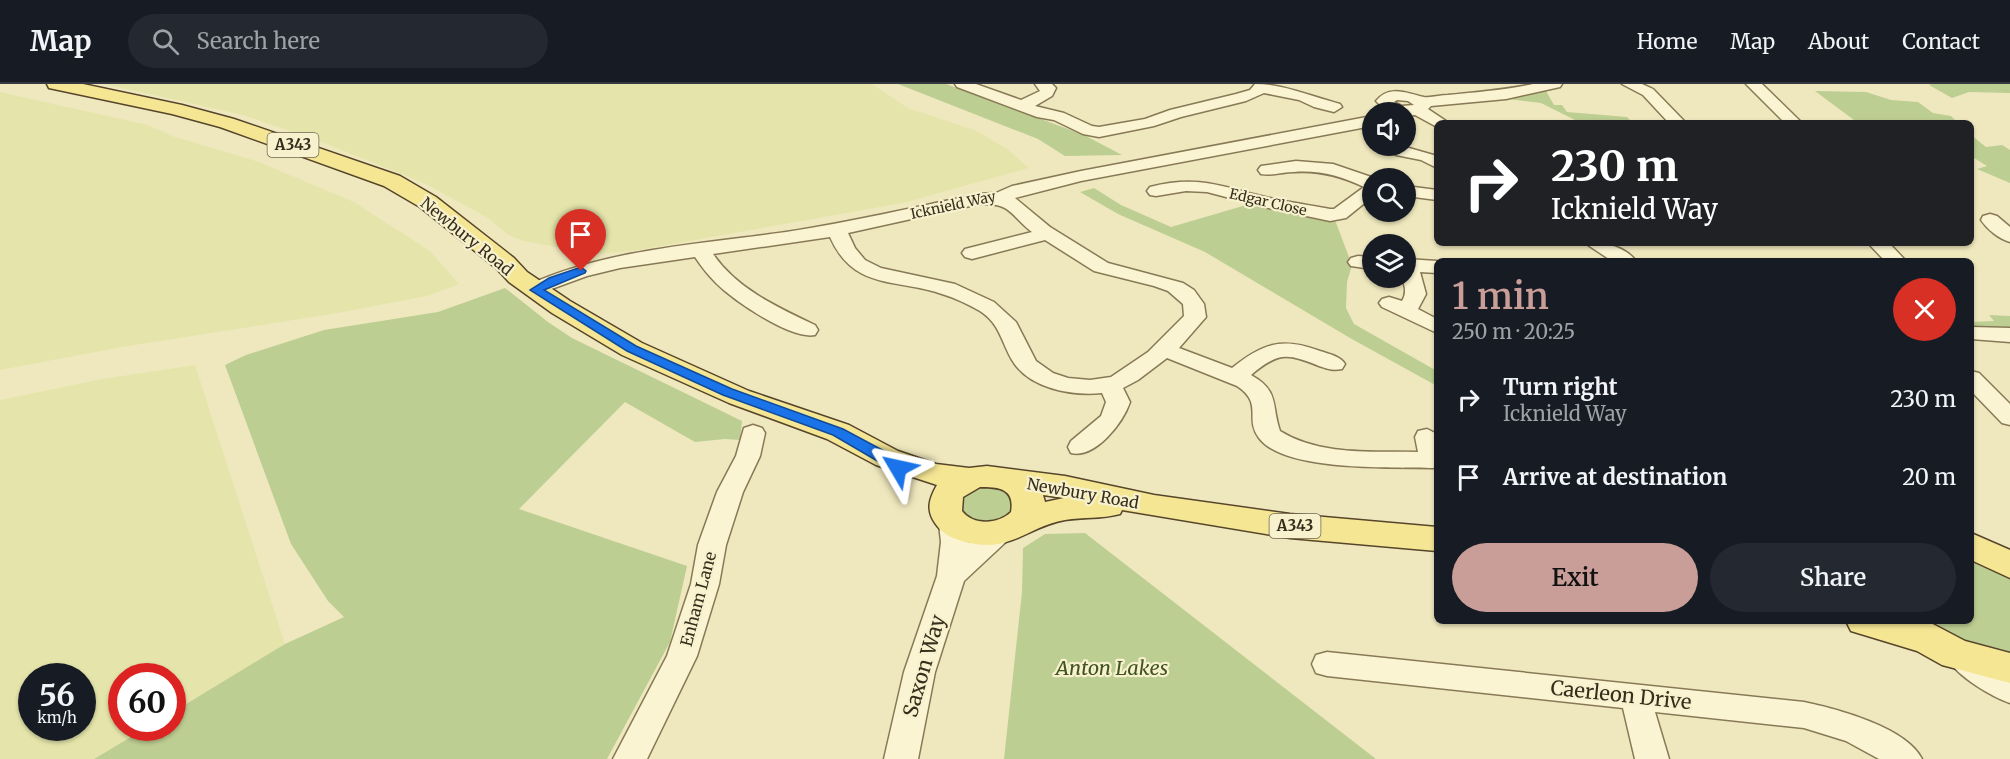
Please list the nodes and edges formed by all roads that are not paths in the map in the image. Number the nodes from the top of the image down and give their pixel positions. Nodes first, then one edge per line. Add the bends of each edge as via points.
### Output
1 (56, 84) edge
2 (962, 84) edge
3 (1042, 84) edge
4 (1555, 84) edge
5 (1629, 84) edge
6 (1753, 84) edge
7 (1262, 86) edge
8 (1384, 93) dead end
9 (1022, 105) junction
10 (1420, 106) junction
11 (1321, 107) dead end
12 (1437, 120) edge
13 (1675, 120) edge
14 (1791, 120) edge
15 (1362, 123) edge
16 (1416, 154) edge
17 (1434, 161) edge
18 (1267, 170) dead end
19 (1362, 180) edge
20 (1156, 190) dead end
21 (1416, 193) edge
22 (1434, 195) edge
23 (1362, 197) edge
24 (999, 198) junction
25 (1990, 220) dead end
26 (837, 230) junction
27 (1047, 234) junction
28 (2010, 236) edge
29 (1600, 246) edge
30 (1881, 246) edge
31 (977, 247) dead end
32 (700, 250) junction
33 (1621, 258) edge
34 (1893, 258) edge
35 (1416, 266) edge
36 (1434, 267) edge
37 (1414, 288) edge
38 (536, 290) junction
39 (1434, 326) edge
40 (807, 330) dead end
41 (1974, 333) edge
42 (2010, 335) edge
43 (1162, 349) junction
44 (1335, 364) dead end
45 (1235, 377) junction
46 (1974, 381) edge
47 (1110, 386) junction
48 (2010, 417) edge
49 (753, 433) dead end
50 (1080, 447) dead end
51 (1432, 452) edge
52 (887, 458) junction
53 (969, 478) junction
54 (1011, 481) junction
55 (1154, 506) junction
56 (949, 517) junction
57 (1012, 526) junction
58 (1434, 539) edge
59 (953, 575) junction
60 (1873, 624) edge
61 (1901, 624) edge
62 (1942, 648) junction
63 (1327, 664) dead end
64 (2010, 668) edge
65 (2010, 690) edge
66 (1635, 696) junction
67 (630, 759) edge
68 (901, 759) edge
69 (1653, 759) edge
70 (1905, 759) edge

1 - 38 main road, Newbury Road / A343 via 227,123 392,182 463,228
2 - 9 street
3 - 9 street via 1048,88 1047,93
4 - 10 street
5 - 13 street via 1648,92
6 - 14 street
7 - 9 street via 1241,98 1102,132 1089,131
7 - 11 street via 1303,96
8 - 10 street via 1389,107 1403,111
10 - 12 street
15 - 24 street, Icknield Way via 1081,176
16 - 17 street
18 - 19 street via 1295,165 1324,166
20 - 23 street, Edgar Close via 1209,187 1330,215 1339,214
21 - 22 street
24 - 26 street, Icknield Way
24 - 27 street via 1008,200
25 - 28 street
26 - 32 street, Icknield Way
26 - 47 street via 850,257 865,270 948,289 992,310 1012,332 1022,358 1035,372 1069,384
27 - 31 street
27 - 43 street via 1103,268 1164,282 1188,296 1194,304 1195,317
29 - 33 street
30 - 34 street
32 - 38 street, Icknield Way via 597,267 553,280
32 - 40 street via 725,284
35 - 36 street
37 - 39 street via 1416,300 1397,307
38 - 52 main road, Newbury Road / A343 via 658,361 747,400 838,432
41 - 42 street
43 - 45 street
43 - 47 street via 1132,375
44 - 45 street via 1300,352 1278,350 1269,352
45 - 51 street via 1263,396 1269,435 1291,447 1349,457
46 - 48 street
47 - 50 street via 1117,396 1114,414
49 - 67 street, Enham Lane via 748,456 730,492 712,545 705,584 682,656
52 - 53 main road, Newbury Road / A343 via 922,471
52 - 56 main road, Newbury Road / A343
53 - 54 main road, A343 via 991,476
53 - 56 main road via 947,495
54 - 55 main road, Newbury Road / A343 via 1100,493
54 - 57 main road via 1027,495 1029,511
55 - 57 main road, Newbury Road / A343 via 1065,509
55 - 58 main road, Newbury Road / A343 via 1290,526
56 - 57 main road, A343 via 974,532
56 - 59 street, Saxon Way via 956,546
57 - 59 street, Saxon Way via 981,547
59 - 68 street, Saxon Way via 922,661
60 - 62 main road
61 - 62 main road
62 - 64 main road
62 - 65 street
63 - 66 street, Caerleon Drive
66 - 69 street
66 - 70 street, Caerleon Drive via 1823,719 1864,734

